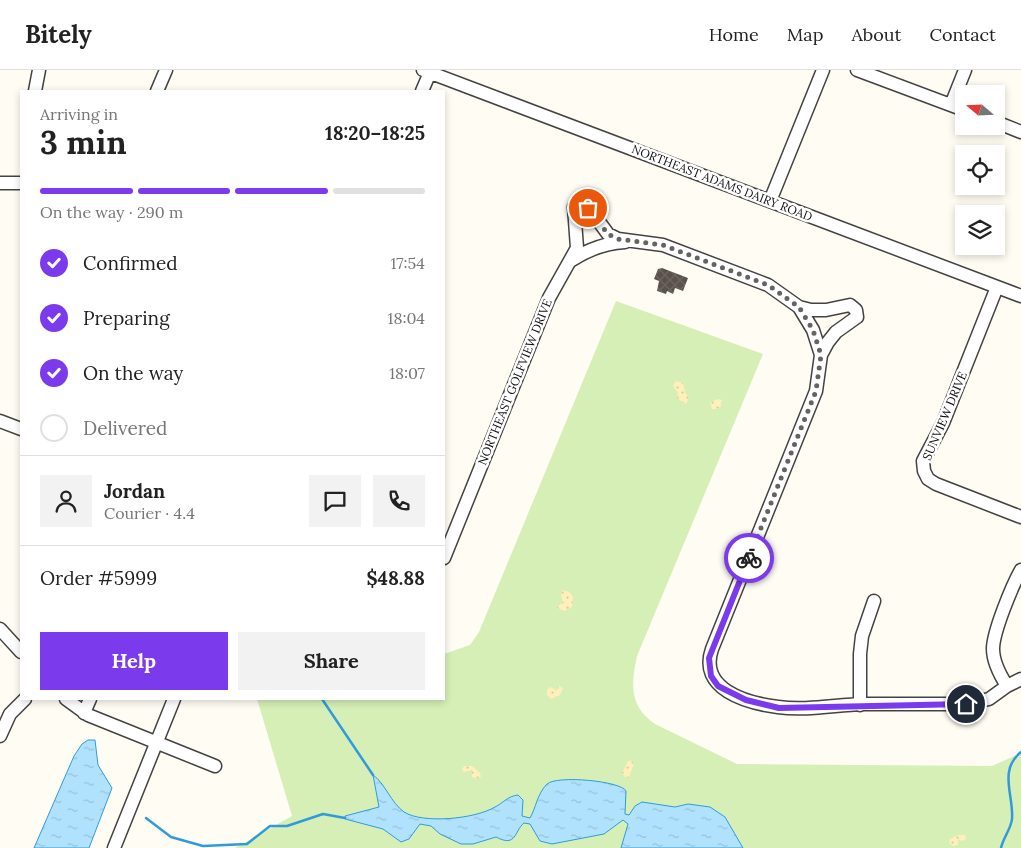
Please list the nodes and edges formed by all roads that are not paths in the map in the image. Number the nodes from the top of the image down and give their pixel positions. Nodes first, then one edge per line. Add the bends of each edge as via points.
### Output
1 (39, 70) edge
2 (166, 70) edge
3 (823, 70) edge
4 (857, 70) edge
5 (965, 70) edge
6 (428, 71) edge
7 (35, 90) edge
8 (158, 90) edge
9 (422, 90) edge
10 (951, 105) junction
11 (955, 107) edge
12 (1005, 126) edge
13 (1021, 132) edge
14 (0, 183) edge
15 (20, 183) edge
16 (770, 201) junction
17 (633, 242) junction
18 (571, 261) junction
19 (997, 287) junction
20 (1021, 296) edge
21 (799, 307) junction
22 (821, 355) junction
23 (0, 420) edge
24 (20, 429) edge
25 (1021, 518) edge
26 (445, 556) edge
27 (1021, 570) edge
28 (874, 601) dead end
29 (0, 629) edge
30 (20, 651) edge
31 (1021, 679) edge
32 (1007, 686) junction
33 (24, 700) edge
34 (67, 700) edge
35 (90, 700) edge
36 (174, 700) edge
37 (860, 704) junction
38 (84, 713) junction
39 (0, 736) edge
40 (157, 742) junction
41 (215, 766) dead end
42 (114, 848) edge

1 - 7 street
2 - 8 street
3 - 16 street
4 - 10 street
5 - 10 street
6 - 9 street
6 - 16 street, NORTHEAST ADAMS DAIRY ROAD
10 - 11 street
12 - 13 street
14 - 15 street
16 - 19 street, NORTHEAST ADAMS DAIRY ROAD
17 - 18 street via 590,249
17 - 18 street, NORTHEAST GOLFVIEW DRIVE via 608,234 586,204 579,204 574,207 573,220 578,237
17 - 21 street via 663,245 755,279 784,294
18 - 26 street, NORTHEAST GOLFVIEW DRIVE via 550,298
19 - 20 street, NORTHEAST ADAMS DAIRY ROAD
19 - 25 street, SUNVIEW DRIVE via 943,423 924,461 924,471 936,484
21 - 22 street via 813,330
21 - 22 street via 824,310 847,306 856,310 857,317 836,332
22 - 37 street via 816,391 709,658 711,676 718,686 746,700 779,708
23 - 24 street
27 - 32 street via 997,630 993,649 997,669
28 - 37 street via 862,636
29 - 30 street
31 - 32 street
32 - 37 street via 989,700 966,704
33 - 39 street via 10,714
34 - 38 street
35 - 38 street
36 - 40 street
38 - 40 street
40 - 41 street
40 - 42 street

